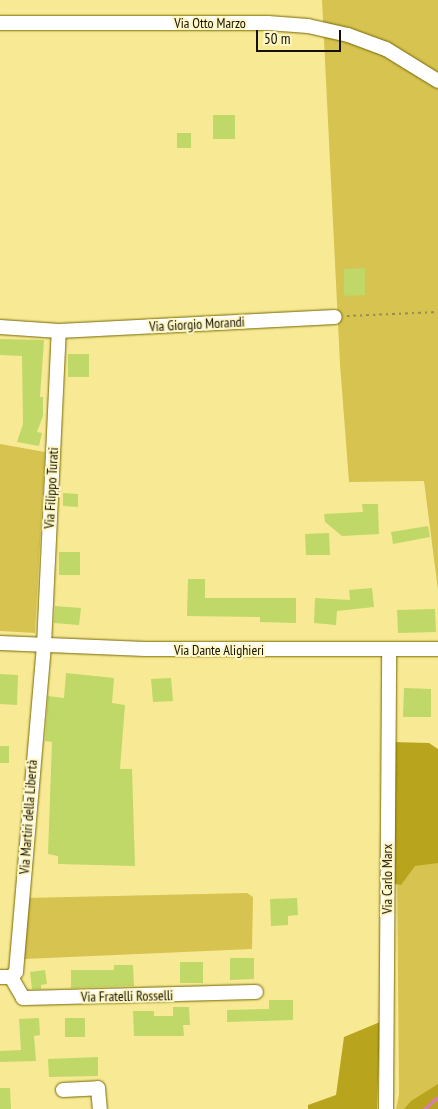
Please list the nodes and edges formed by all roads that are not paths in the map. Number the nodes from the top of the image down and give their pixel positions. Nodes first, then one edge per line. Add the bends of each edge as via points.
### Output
1 (0, 23) edge
2 (438, 80) edge
3 (335, 317) road end
4 (0, 327) edge
5 (59, 331) junction
6 (0, 643) edge
7 (44, 645) junction
8 (438, 648) edge
9 (389, 650) junction
10 (5, 977) edge
11 (256, 992) dead end
12 (64, 1090) dead end
13 (100, 1109) edge
14 (386, 1109) edge

1 - 2 street, Via Otto Marzo via 268,23 308,26 379,46
3 - 5 street, Via Giorgio Morandi
4 - 5 street, Via Giorgio Morandi
5 - 7 street, Via Filippo Turati
6 - 7 street, Via Dante Alighieri
7 - 9 street, Via Dante Alighieri via 145,649
7 - 10 street, Via Martiri della Libertà via 16,972
8 - 9 street, Via Dante Alighieri
9 - 14 street, Via Carlo Marx
10 - 11 street, Via Fratelli Rosselli via 23,998
12 - 13 street via 98,1088

